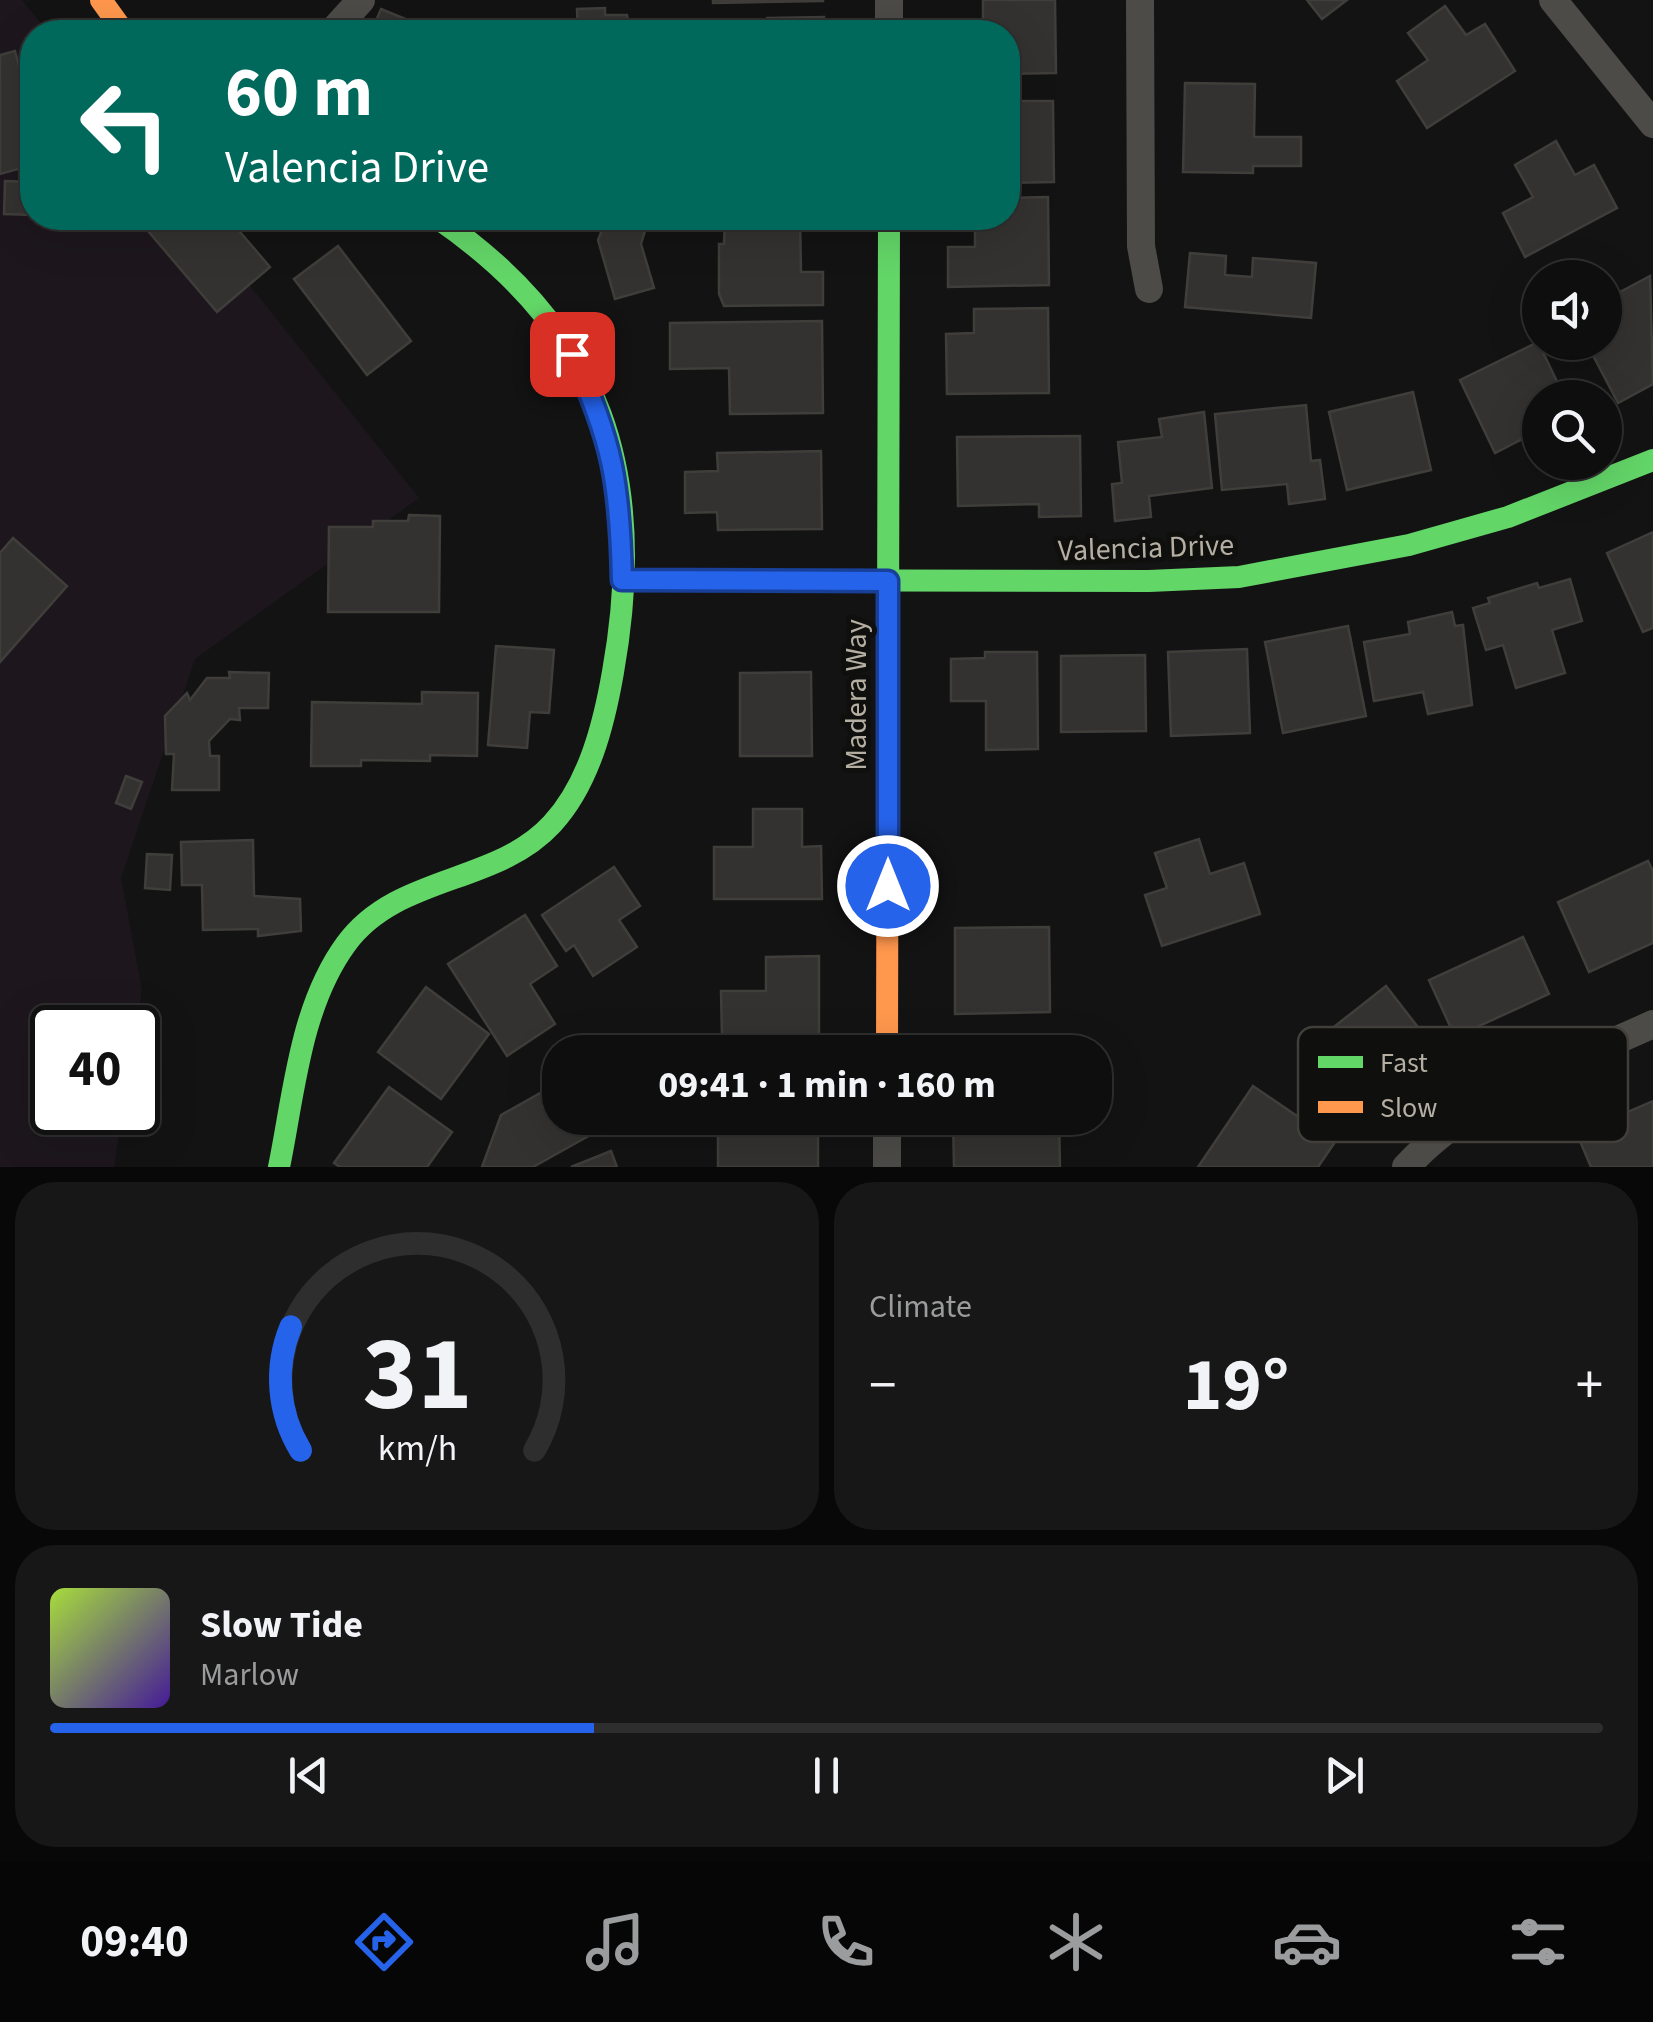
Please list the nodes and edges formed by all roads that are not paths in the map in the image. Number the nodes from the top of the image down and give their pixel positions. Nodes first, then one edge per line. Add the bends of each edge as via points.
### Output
1 (361, 0) edge
2 (1140, 0) edge
3 (1552, 0) edge
4 (343, 20) edge
5 (1653, 124) edge
6 (451, 230) edge
7 (889, 230) edge
8 (1150, 289) dead end
9 (1653, 460) edge
10 (622, 580) junction
11 (888, 581) junction
12 (1653, 1024) edge
13 (887, 1035) edge
14 (1628, 1036) edge
15 (887, 1135) edge
16 (1435, 1142) edge
17 (279, 1167) edge
18 (887, 1167) edge
19 (1406, 1167) edge

1 - 4 street
2 - 8 street via 1141,246
3 - 5 street
6 - 10 street via 531,296 563,335 612,454
7 - 11 street, Madera Way
9 - 11 street, Valencia Drive via 1508,517 1325,563 1148,581
10 - 11 street, Valencia Drive
10 - 17 street via 609,698 571,798 550,826 516,849 403,896 378,910 347,942 313,1013
11 - 13 street, Madera Way
12 - 14 street
15 - 18 street
16 - 19 street

